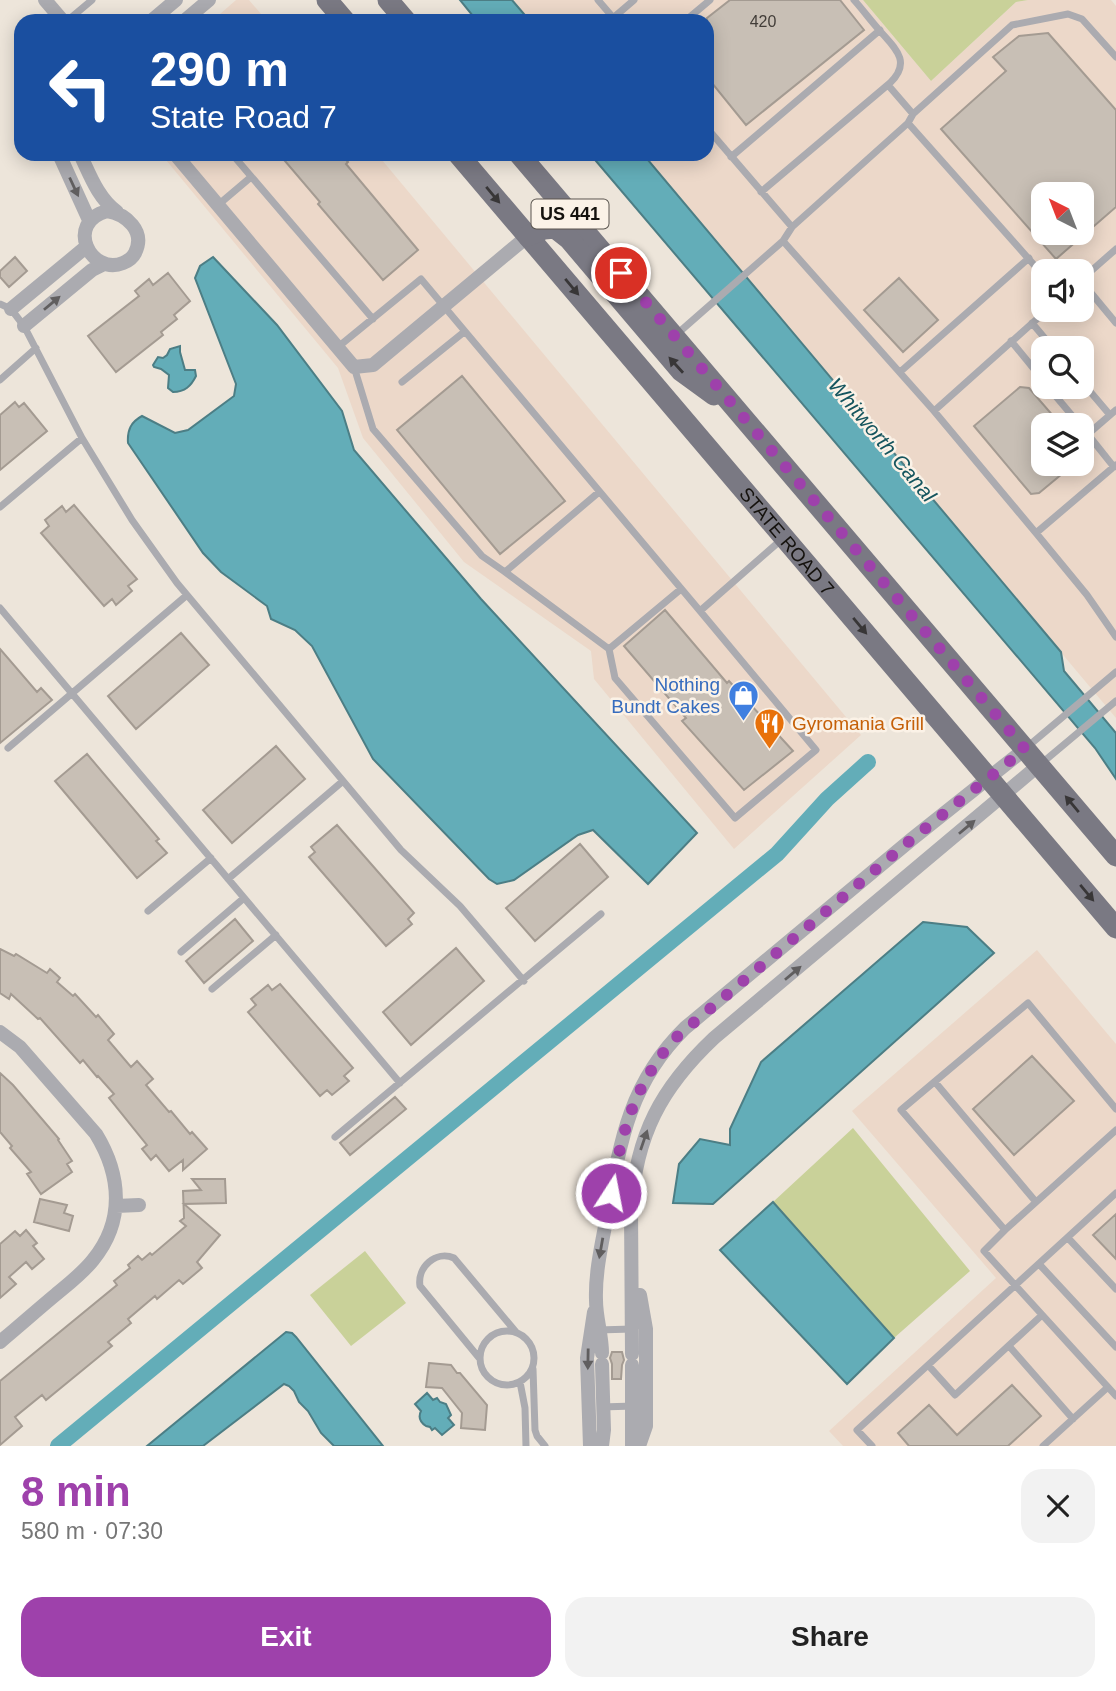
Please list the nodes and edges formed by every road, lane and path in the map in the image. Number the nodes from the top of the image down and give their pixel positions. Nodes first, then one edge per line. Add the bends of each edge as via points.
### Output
1 (45, 0) edge
2 (92, 0) edge
3 (176, 0) edge
4 (209, 0) edge
5 (327, 0) edge
6 (388, 0) edge
7 (598, 0) edge
8 (634, 0) edge
9 (710, 0) edge
10 (854, 0) edge
11 (58, 14) edge
12 (74, 14) edge
13 (159, 14) edge
14 (192, 14) edge
15 (339, 14) edge
16 (400, 14) edge
17 (611, 14) edge
18 (620, 14) edge
19 (693, 14) edge
20 (880, 30) junction
21 (1116, 57) edge
22 (888, 85) junction
23 (913, 114) junction
24 (908, 123) junction
25 (714, 136) edge
26 (731, 157) junction
27 (62, 161) edge
28 (84, 161) edge
29 (181, 161) edge
30 (238, 161) edge
31 (464, 161) edge
32 (525, 161) edge
33 (251, 177) junction
34 (761, 192) junction
35 (218, 205) junction
36 (117, 212) junction
37 (89, 220) junction
38 (792, 227) junction
39 (528, 236) junction
40 (783, 241) junction
41 (86, 247) junction
42 (1116, 249) edge
43 (1028, 258) junction
44 (1031, 261) edge
45 (104, 264) junction
46 (1094, 269) edge
47 (1094, 295) edge
48 (443, 306) junction
49 (6, 307) edge
50 (373, 319) junction
51 (1115, 321) edge
52 (1032, 323) joint
53 (24, 326) junction
54 (464, 332) junction
55 (1043, 336) edge
56 (674, 337) junction
57 (1011, 341) junction
58 (36, 348) junction
59 (338, 348) junction
60 (1031, 365) edge
61 (354, 367) junction
62 (900, 372) junction
63 (0, 380) edge
64 (402, 382) dead end
65 (1094, 394) edge
66 (1058, 399) edge
67 (732, 404) junction
68 (934, 411) junction
69 (1113, 412) edge
70 (1070, 413) edge
71 (1094, 429) edge
72 (82, 438) junction
73 (1094, 441) edge
74 (1115, 466) edge
75 (599, 492) junction
76 (0, 507) edge
77 (1037, 533) junction
78 (784, 537) junction
79 (505, 572) junction
80 (681, 589) junction
81 (187, 595) junction
82 (0, 608) edge
83 (700, 611) junction
84 (1114, 633) edge
85 (609, 649) junction
86 (1116, 672) edge
87 (71, 693) junction
88 (1116, 701) edge
89 (8, 748) dead end
90 (1025, 749) junction
91 (1039, 765) junction
92 (989, 778) junction
93 (343, 781) junction
94 (1004, 795) junction
95 (1116, 856) edge
96 (211, 858) junction
97 (228, 878) junction
98 (244, 898) junction
99 (148, 911) dead end
100 (601, 915) dead end
101 (1116, 928) edge
102 (275, 935) junction
103 (181, 952) dead end
104 (524, 981) junction
105 (212, 989) dead end
106 (0, 1032) edge
107 (935, 1082) junction
108 (400, 1083) junction
109 (1116, 1109) edge
110 (1115, 1133) edge
111 (335, 1137) dead end
112 (1116, 1194) edge
113 (1036, 1202) junction
114 (139, 1205) dead end
115 (116, 1206) junction
116 (1005, 1230) junction
117 (1068, 1238) junction
118 (1039, 1264) junction
119 (1015, 1286) junction
120 (1116, 1289) edge
121 (1042, 1315) junction
122 (639, 1329) junction
123 (596, 1330) junction
124 (516, 1332) junction
125 (0, 1342) edge
126 (1115, 1342) edge
127 (1009, 1346) junction
128 (480, 1359) junction
129 (928, 1365) junction
130 (533, 1366) junction
131 (520, 1382) junction
132 (1108, 1387) junction
133 (1116, 1396) edge
134 (639, 1406) junction
135 (596, 1408) junction
136 (1073, 1419) junction
137 (526, 1446) edge
138 (545, 1446) edge
139 (590, 1446) edge
140 (602, 1446) edge
141 (632, 1446) edge
142 (639, 1446) edge
143 (872, 1446) edge
144 (1044, 1446) edge

1 - 11 street
2 - 12 lane
3 - 13 street
4 - 14 street
5 - 15 main road
6 - 16 main road
7 - 17 lane
8 - 18 lane
9 - 19 lane
10 - 20 lane
20 - 22 lane via 897,49 901,64
20 - 26 lane
21 - 23 lane via 1082,19 1068,14 1012,25
22 - 23 lane
22 - 34 lane
23 - 24 lane
24 - 38 lane
24 - 43 lane
25 - 26 lane
26 - 34 lane
27 -> 37 street
28 - 36 street via 100,194
29 - 35 street
30 - 33 lane
31 -> 39 main road, STATE ROAD 7 / US 441
32 - 56 main road, US 441
33 - 35 lane
33 - 50 lane
34 - 38 lane
35 - 59 street
36 - 37 street via 107,211
36 - 45 street via 136,229 138,242 127,262
37 - 41 street
38 - 40 lane
39 - 48 street
67 -> 39 main road via 681,371 569,239 555,228
39 -> 78 main road, STATE ROAD 7 / US 441
40 - 56 lane
40 - 62 lane
41 - 45 street
41 - 49 street
42 - 46 lane
43 - 44 lane
43 - 62 lane
53 -> 45 street
47 - 51 lane
48 - 50 lane via 421,279
48 - 54 lane
48 - 61 street via 373,365
49 - 53 lane
50 - 59 lane
52 - 55 lane
52 - 57 lane
53 - 58 lane
54 - 64 lane
54 - 75 lane
56 - 67 main road, US 441
57 - 60 lane
57 - 68 lane
58 - 63 lane
58 - 72 lane
59 - 61 street
61 - 79 lane via 373,429 482,556
62 - 68 lane
65 - 69 lane
66 - 70 lane
67 - 90 main road, US 441
68 - 77 lane
69 - 71 lane
72 - 76 lane
72 - 81 lane
73 - 74 lane
74 - 77 lane
75 - 79 lane
75 - 80 lane
77 - 84 lane
78 - 83 lane
78 -> 92 main road, STATE ROAD 7 / US 441
79 - 85 lane
80 - 83 lane
80 - 85 lane
81 - 87 lane
81 - 93 lane
82 - 87 lane
83 - 85 lane via 816,750 735,818 615,678
86 - 90 lane
87 - 89 lane
87 - 96 lane
88 - 91 lane
90 - 91 main road, US 441
90 - 92 street
91 - 94 street
95 -> 91 main road, US 441
92 - 94 main road, STATE ROAD 7 / US 441
92 -> 123 street via 685,1028 660,1056 640,1087 622,1135 599,1260
93 - 97 lane
93 - 104 lane
94 -> 101 main road, STATE ROAD 7 / US 441
122 -> 94 street via 632,1255 634,1182 640,1149 670,1086 714,1038
96 - 97 lane
96 - 99 lane
97 - 98 lane
98 - 102 lane
98 - 103 lane
100 - 104 lane
102 - 105 lane
102 - 108 lane
104 - 108 lane
106 - 115 street via 20,1047 96,1134 113,1168
107 - 109 lane via 1028,1003
107 - 113 lane
107 - 116 lane via 901,1110
108 - 111 lane
110 - 113 lane
112 - 117 lane
113 - 116 lane
114 - 115 street
115 - 125 street via 105,1242 94,1259
116 - 119 lane via 984,1251
117 - 118 lane
117 - 120 lane
118 - 119 lane
118 - 126 lane
119 - 121 lane
119 - 129 lane
121 - 127 lane
121 - 132 lane
122 - 123 lane
122 - 134 street
122 - 134 street via 632,1359
123 - 135 street via 602,1359
123 -> 135 street via 587,1358
124 - 128 lane via 494,1334 485,1342
124 - 128 lane via 454,1258 436,1257 423,1269 420,1286
124 - 130 lane via 528,1339 534,1350
127 - 129 lane via 955,1395
127 - 136 lane
128 - 131 lane via 487,1376 497,1383
129 - 143 lane via 857,1430
130 - 131 lane
130 - 138 lane via 535,1430
131 - 137 lane
132 - 133 lane
132 - 136 lane
134 - 135 lane
134 - 141 street
134 - 142 street via 646,1426
135 - 139 street
135 - 140 street via 604,1430
136 - 144 lane

